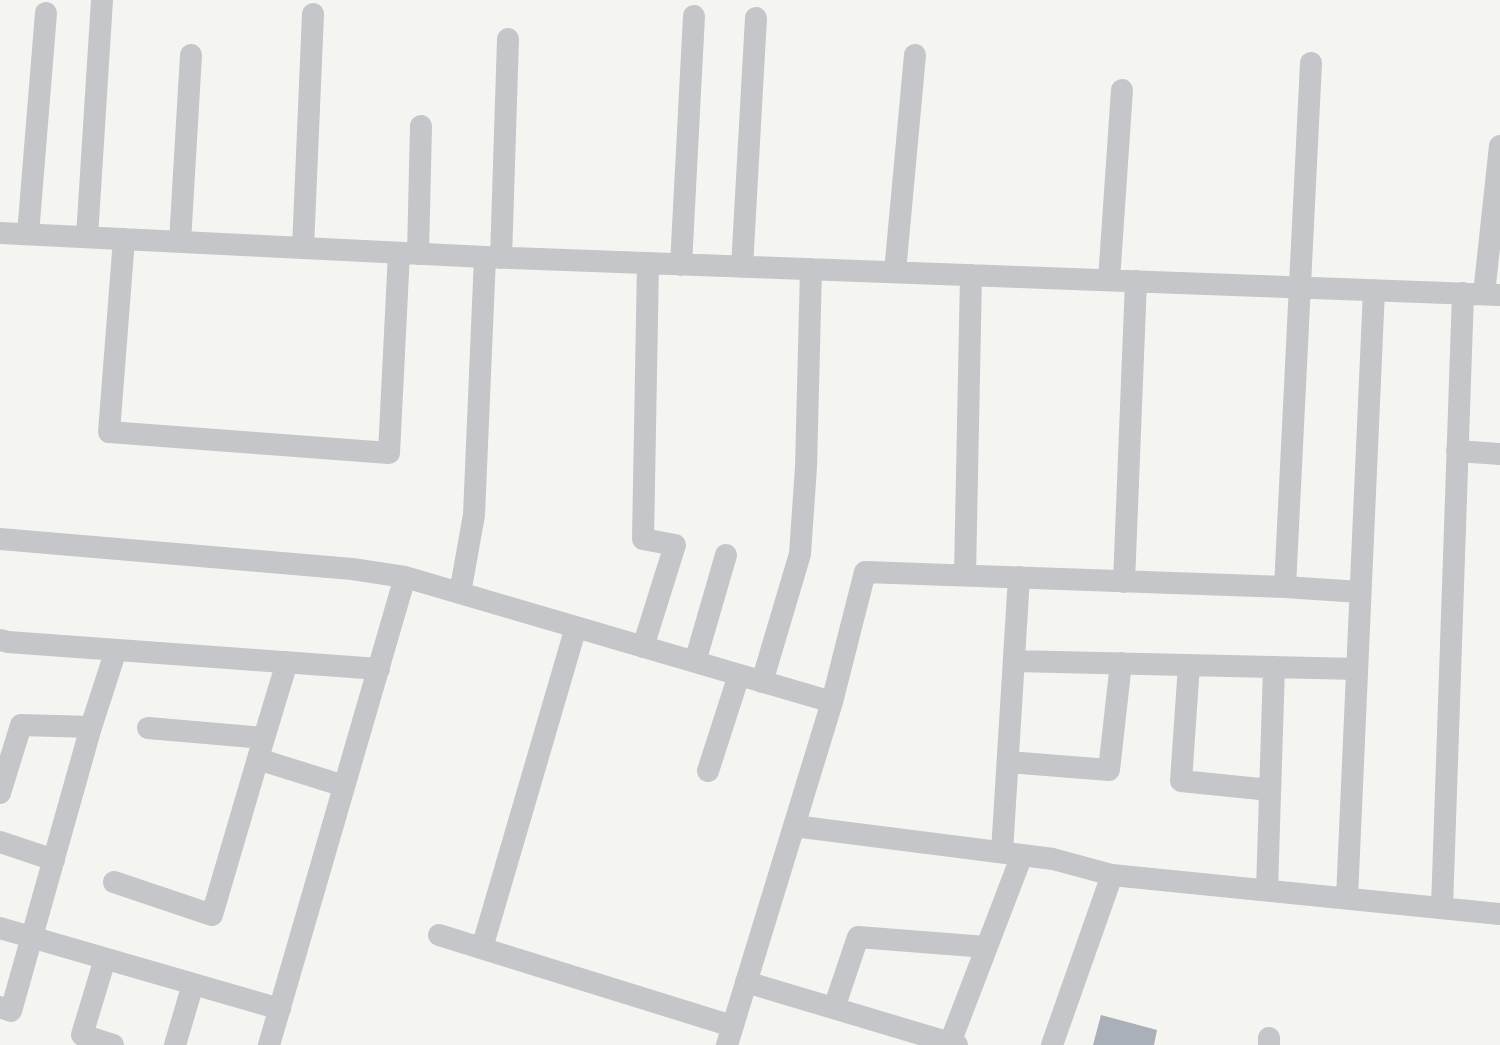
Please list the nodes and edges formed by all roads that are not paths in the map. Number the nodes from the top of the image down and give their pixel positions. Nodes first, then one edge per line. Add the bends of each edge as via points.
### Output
1 (102, 0) edge
2 (46, 13) dead end
3 (314, 14) dead end
4 (694, 16) dead end
5 (756, 18) dead end
6 (508, 39) dead end
7 (915, 55) dead end
8 (191, 56) dead end
9 (1311, 63) dead end
10 (1122, 90) dead end
11 (421, 126) dead end
12 (1500, 146) edge
13 (0, 233) edge
14 (28, 234) junction
15 (87, 237) junction
16 (124, 239) junction
17 (180, 242) junction
18 (303, 248) junction
19 (409, 253) junction
20 (493, 258) junction
21 (648, 263) junction
22 (681, 265) junction
23 (742, 267) junction
24 (812, 269) junction
25 (895, 272) junction
26 (971, 275) junction
27 (1109, 280) junction
28 (1136, 281) junction
29 (1300, 288) junction
30 (1374, 290) junction
31 (1463, 293) junction
32 (1492, 294) edge
33 (1457, 451) junction
34 (1500, 454) edge
35 (0, 539) edge
36 (726, 556) dead end
37 (965, 575) junction
38 (405, 577) junction
39 (1019, 578) junction
40 (1124, 582) junction
41 (1285, 587) junction
42 (1360, 592) junction
43 (460, 593) junction
44 (576, 627) junction
45 (0, 640) edge
46 (643, 647) junction
47 (116, 650) junction
48 (1014, 661) junction
49 (287, 662) junction
50 (695, 662) junction
51 (1121, 663) junction
52 (1190, 665) junction
53 (1274, 667) junction
54 (379, 669) junction
55 (1357, 669) junction
56 (739, 675) junction
57 (762, 682) junction
58 (832, 702) junction
59 (91, 728) junction
60 (148, 728) dead end
61 (264, 738) junction
62 (258, 759) junction
63 (1008, 762) junction
64 (708, 771) dead end
65 (2, 781) edge
66 (344, 786) junction
67 (1270, 790) junction
68 (794, 826) junction
69 (0, 842) edge
70 (1012, 854) junction
71 (54, 860) junction
72 (1112, 875) junction
73 (114, 882) dead end
74 (1267, 890) junction
75 (1347, 898) junction
76 (1442, 908) junction
77 (1500, 914) edge
78 (0, 928) edge
79 (439, 935) dead end
80 (32, 937) junction
81 (986, 947) junction
82 (482, 948) junction
83 (106, 958) junction
84 (746, 982) junction
85 (193, 984) junction
86 (0, 1007) edge
87 (834, 1008) junction
88 (280, 1009) junction
89 (730, 1036) edge
90 (953, 1044) edge
91 (113, 1045) edge
92 (175, 1045) edge
93 (269, 1045) edge
94 (1052, 1045) edge

1 - 15 street
2 - 14 street
3 - 18 street
4 - 22 street
5 - 23 street
6 - 20 street
7 - 25 street
8 - 17 street
9 - 29 street
10 - 27 street
11 - 19 street
12 - 32 street
13 - 14 street
14 - 15 street
15 - 16 street
16 - 17 street
16 - 19 street via 109,432 389,453
17 - 18 street
18 - 19 street
19 - 20 street
20 - 21 street
20 - 43 street via 474,515
21 - 22 street
21 - 46 street via 643,539 675,545
22 - 23 street
23 - 24 street
24 - 25 street
24 - 57 street via 806,467 800,554
25 - 26 street
26 - 27 street
26 - 37 street
27 - 28 street
28 - 29 street
28 - 40 street
29 - 30 street
29 - 41 street
30 - 31 street
30 - 42 street
31 - 32 street
31 - 33 street
33 - 34 street
33 - 76 street
35 - 38 street via 352,569
36 - 50 street
37 - 39 street
37 - 58 street via 865,572
38 - 43 street
38 - 54 street
39 - 40 street
39 - 48 street
40 - 41 street
41 - 42 street
42 - 55 street
43 - 44 street
44 - 46 street
44 - 82 street
45 - 47 street
46 - 50 street
47 - 49 street
47 - 59 street
48 - 51 street
48 - 63 street
49 - 54 street
49 - 61 street
50 - 56 street
51 - 52 street
51 - 63 street via 1109,770
52 - 53 street
52 - 67 street via 1181,781
53 - 55 street
53 - 67 street
54 - 66 street
55 - 75 street
56 - 57 street
56 - 64 street
57 - 58 street
58 - 68 street
59 - 65 street via 21,725
59 - 71 street
60 - 61 street
61 - 62 street
62 - 66 street
62 - 73 street via 212,915
63 - 70 street
66 - 88 street
67 - 74 street
68 - 70 street
68 - 84 street
69 - 71 street
70 - 72 street via 1053,859
70 - 81 street
71 - 80 street
72 - 74 street
72 - 94 street
74 - 75 street
75 - 76 street
76 - 77 street
78 - 80 street
79 - 82 street
80 - 83 street
80 - 86 street via 11,1011
81 - 87 street via 858,937
81 - 90 street
82 - 89 street
83 - 85 street
83 - 91 street via 82,1035
84 - 87 street
84 - 89 street
85 - 88 street
85 - 92 street
87 - 90 street
88 - 93 street

